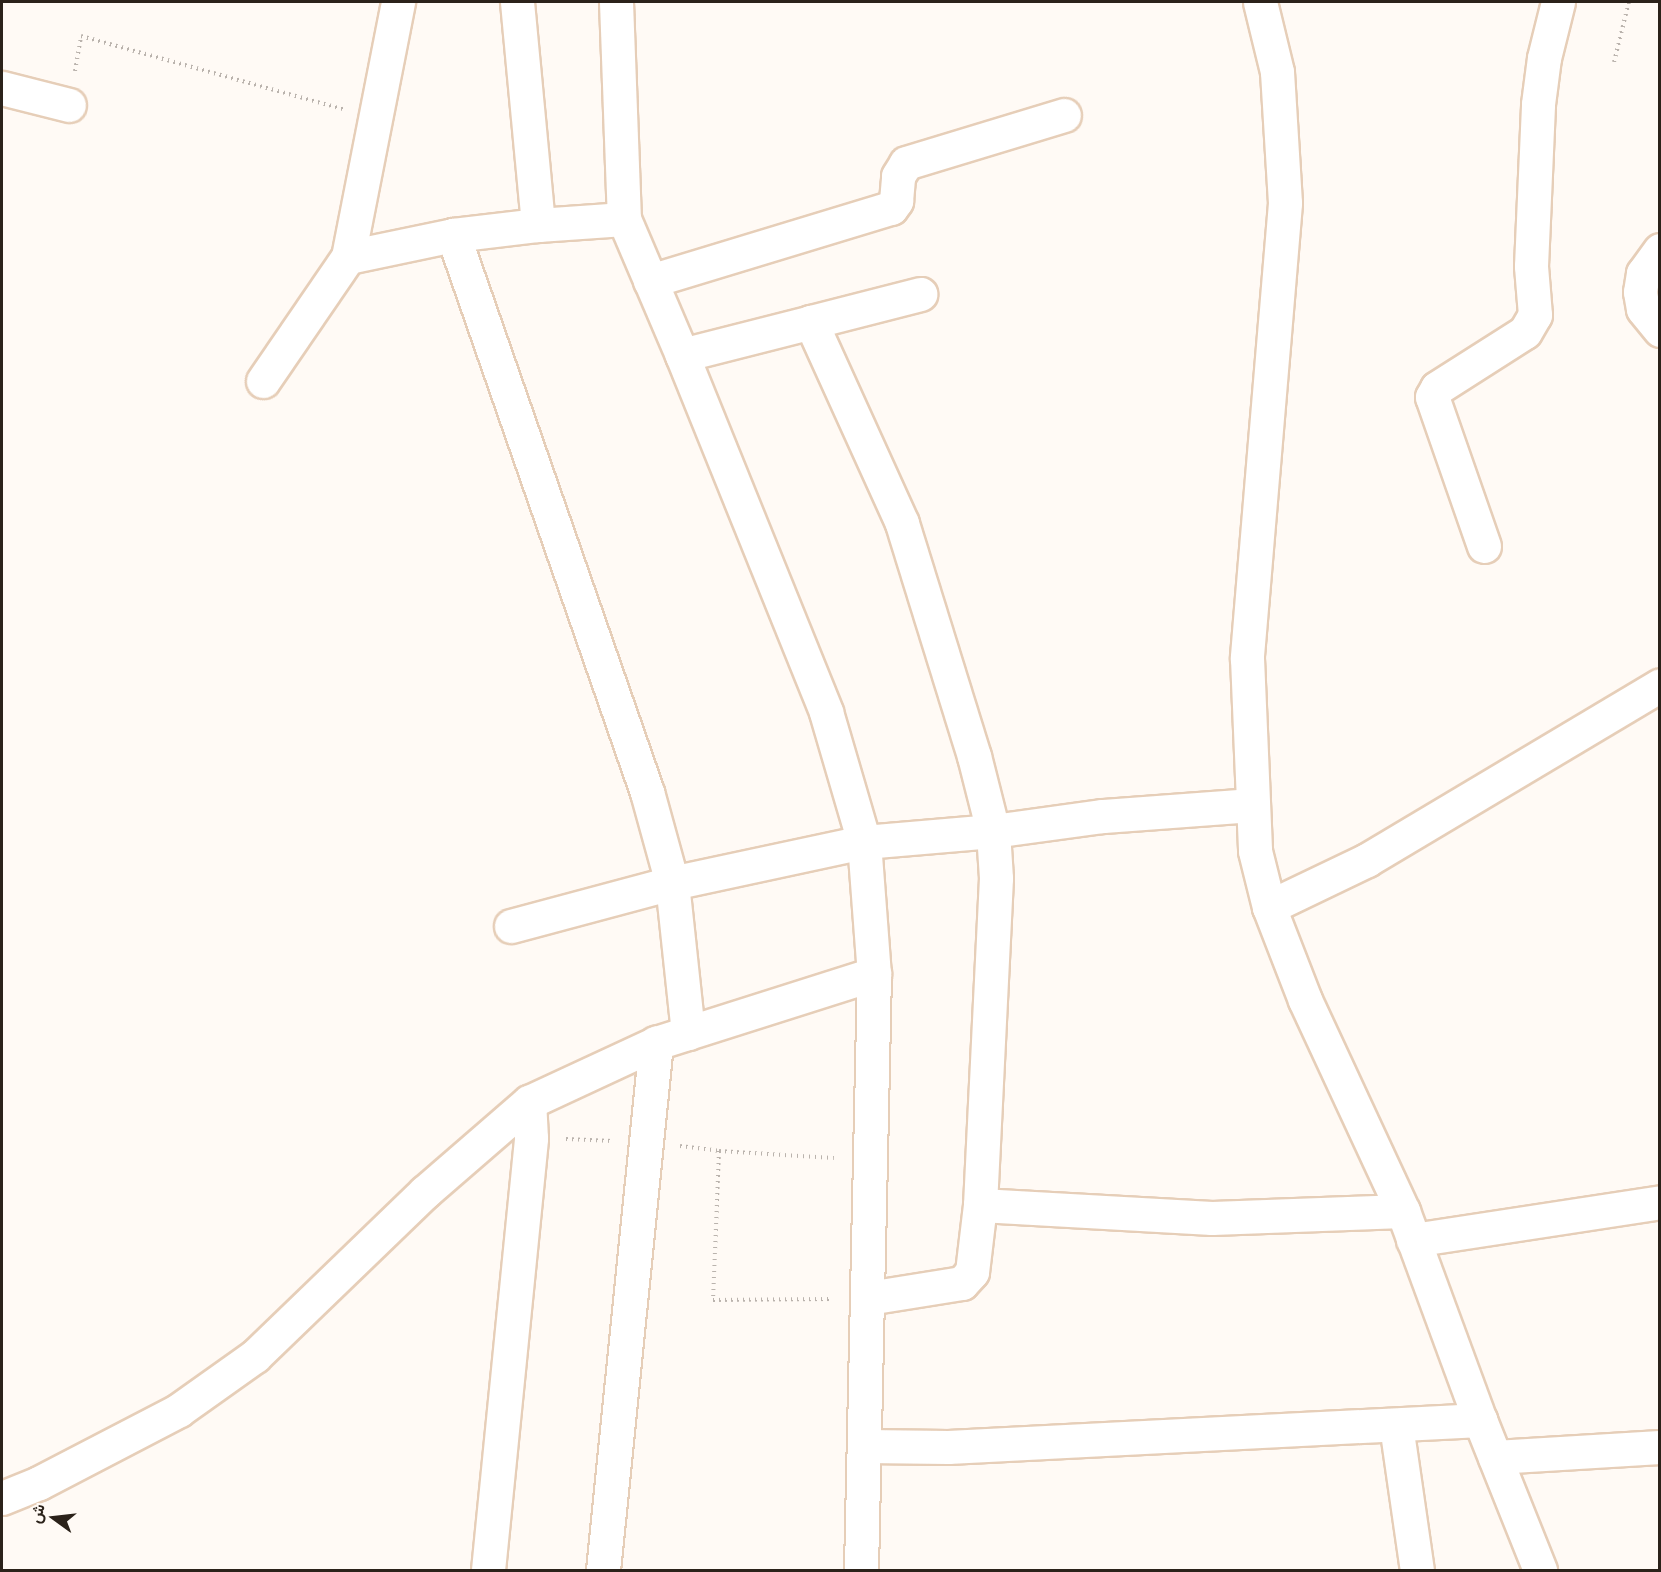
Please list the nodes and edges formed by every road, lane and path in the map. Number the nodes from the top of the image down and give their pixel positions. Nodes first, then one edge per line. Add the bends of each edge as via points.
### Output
1 (398, 2) edge
2 (516, 2) edge
3 (616, 2) edge
4 (1260, 2) edge
5 (1558, 2) edge
6 (1629, 2) edge
7 (1614, 62) dead end
8 (2, 88) edge
9 (69, 105) joint
10 (1064, 115) dead end
11 (374, 118) junction
12 (624, 219) junction
13 (538, 225) junction
14 (453, 235) junction
15 (1659, 250) edge
16 (348, 257) junction
17 (650, 281) junction
18 (920, 294) dead end
19 (811, 322) junction
20 (1659, 330) edge
21 (682, 355) junction
22 (263, 381) dead end
23 (1484, 546) dead end
24 (1659, 685) edge
25 (1253, 805) junction
26 (993, 831) junction
27 (864, 842) junction
28 (672, 884) junction
29 (1269, 907) junction
30 (511, 926) dead end
31 (874, 974) junction
32 (688, 1033) junction
33 (656, 1043) junction
34 (529, 1102) junction
35 (531, 1138) junction
36 (646, 1142) junction
37 (871, 1161) junction
38 (1659, 1202) edge
39 (980, 1204) junction
40 (1408, 1225) junction
41 (868, 1298) junction
42 (1480, 1420) junction
43 (1396, 1425) junction
44 (865, 1446) junction
45 (1659, 1447) edge
46 (1495, 1457) junction
47 (2, 1498) edge
48 (488, 1570) edge
49 (603, 1570) edge
50 (861, 1570) edge
51 (1417, 1570) edge
52 (1540, 1570) edge

1 - 11 street
2 - 13 street
3 - 12 street
4 - 25 street via 1278,72 1285,202 1247,658
5 - 23 street via 1538,104 1532,267 1535,315 1525,332 1437,388 1432,397
6 - 7 path
8 - 9 street
9 - 11 path via 81,36
10 - 17 street via 906,163 898,176 896,201 891,208
11 - 16 street
12 - 13 street
12 - 17 street
13 - 14 street
14 - 16 street
14 - 28 street via 647,792
15 - 20 street via 1643,273 1640,292 1643,309
16 - 22 street
17 - 21 street
18 - 19 street
19 - 21 street
19 - 26 street via 902,523 974,756
21 - 27 street via 826,712
24 - 29 street via 1367,860
25 - 26 street via 1102,816
25 - 29 street via 1255,851
26 - 27 street
26 - 39 street via 996,878
27 - 28 street
27 - 31 street
28 - 30 street
28 - 32 street
29 - 40 street via 1305,1000
31 - 32 street
31 - 37 street
32 - 33 street
33 - 34 street
33 - 36 street
34 - 35 street
34 - 47 street via 425,1192 255,1356 179,1410 39,1483
35 - 36 path
35 - 48 street
36 - 49 street
37 - 41 street
37 - 41 path via 719,1151 713,1300
38 - 40 street
39 - 40 street
39 - 41 street via 968,1280
40 - 42 street
41 - 44 street
42 - 43 street
42 - 46 street
43 - 44 street via 948,1447
43 - 51 street
44 - 50 street
45 - 46 street
46 - 52 street

